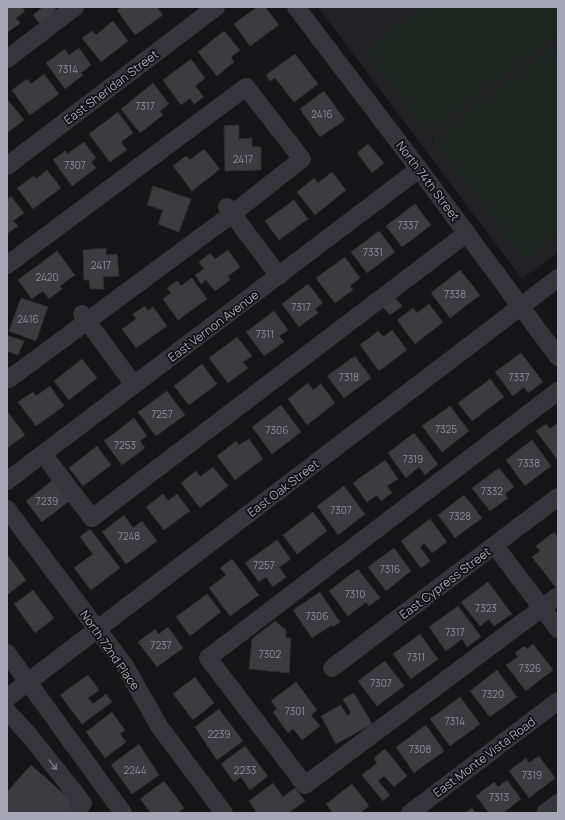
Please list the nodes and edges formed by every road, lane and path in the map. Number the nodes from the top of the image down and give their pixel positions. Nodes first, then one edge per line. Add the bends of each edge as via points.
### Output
1 (76, 7) edge
2 (216, 7) edge
3 (296, 7) edge
4 (7, 59) edge
5 (7, 166) edge
6 (419, 169) junction
7 (229, 210) junction
8 (467, 233) junction
9 (7, 265) edge
10 (279, 276) junction
11 (558, 278) edge
12 (520, 306) junction
13 (84, 317) junction
14 (558, 357) edge
15 (7, 376) edge
16 (134, 385) junction
17 (558, 391) edge
18 (43, 454) junction
19 (7, 481) edge
20 (558, 497) edge
21 (7, 509) edge
22 (495, 546) junction
23 (558, 596) edge
24 (542, 608) junction
25 (558, 629) edge
26 (97, 630) junction
27 (7, 653) edge
28 (332, 668) dead end
29 (28, 682) junction
30 (7, 698) edge
31 (558, 701) edge
32 (7, 711) edge
33 (558, 803) edge
34 (75, 813) edge
35 (123, 813) edge
36 (224, 813) edge
37 (410, 813) edge
38 (545, 813) edge

1 - 4 street
2 - 5 street, East Sheridan Street
3 - 6 street, North 74th Street
6 - 8 street, North 74th Street
6 - 10 street, East Vernon Avenue
7 - 9 street via 302,159 246,86
7 - 10 street
7 - 13 street
8 - 12 street, North 74th Street
8 - 18 street via 92,518
10 - 16 street, East Vernon Avenue
11 - 12 street, East Oak Street
12 - 14 street, North 74th Street
12 - 26 street, East Oak Street
13 - 15 street via 9,379
13 - 16 street
16 - 18 street, East Vernon Avenue
17 - 24 street via 208,658 305,785
18 - 19 street, East Vernon Avenue
20 - 22 street, East Cypress Street
21 - 26 street, North 72nd Place
22 - 24 street
22 - 28 street, East Cypress Street
23 - 24 street
24 - 25 street
26 - 29 street, East Oak Street
26 - 36 street, North 72nd Place via 125,666 159,726
27 - 29 street
29 - 30 street, East Oak Street
29 - 35 street
31 - 37 street, East Monte Vista Road
32 -> 34 street via 83,803
33 - 38 street

